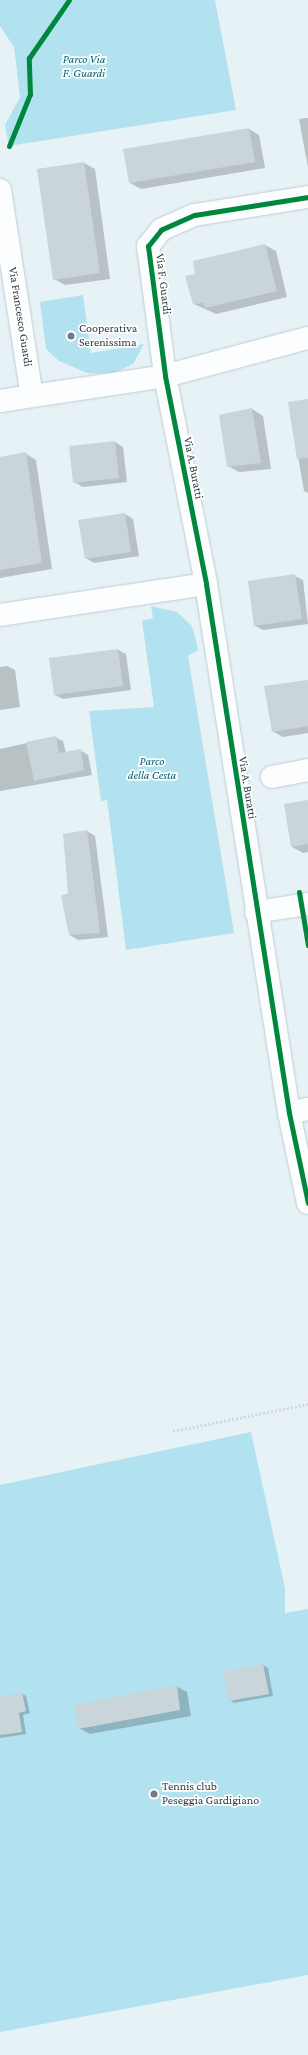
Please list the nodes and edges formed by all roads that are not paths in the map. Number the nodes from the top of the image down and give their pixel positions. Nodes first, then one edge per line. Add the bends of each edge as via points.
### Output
1 (0, 190) edge
2 (308, 197) edge
3 (308, 338) edge
4 (165, 376) junction
5 (32, 396) junction
6 (0, 401) edge
7 (206, 584) junction
8 (0, 615) edge
9 (308, 770) edge
10 (272, 777) dead end
11 (308, 904) edge
12 (256, 912) junction
13 (298, 1111) edge
14 (308, 1203) edge

1 - 5 street, Via Francesco Guardi
2 - 4 street, Via F. Guardi via 194,215 161,230 148,246
3 - 4 street
4 - 5 street
4 - 7 street, Via A. Buratti
5 - 6 street
7 - 8 street
7 - 12 street, Via A. Buratti
9 - 10 street
11 - 12 street
12 - 13 street, Via A. Buratti
13 - 14 street, Via A. Buratti

